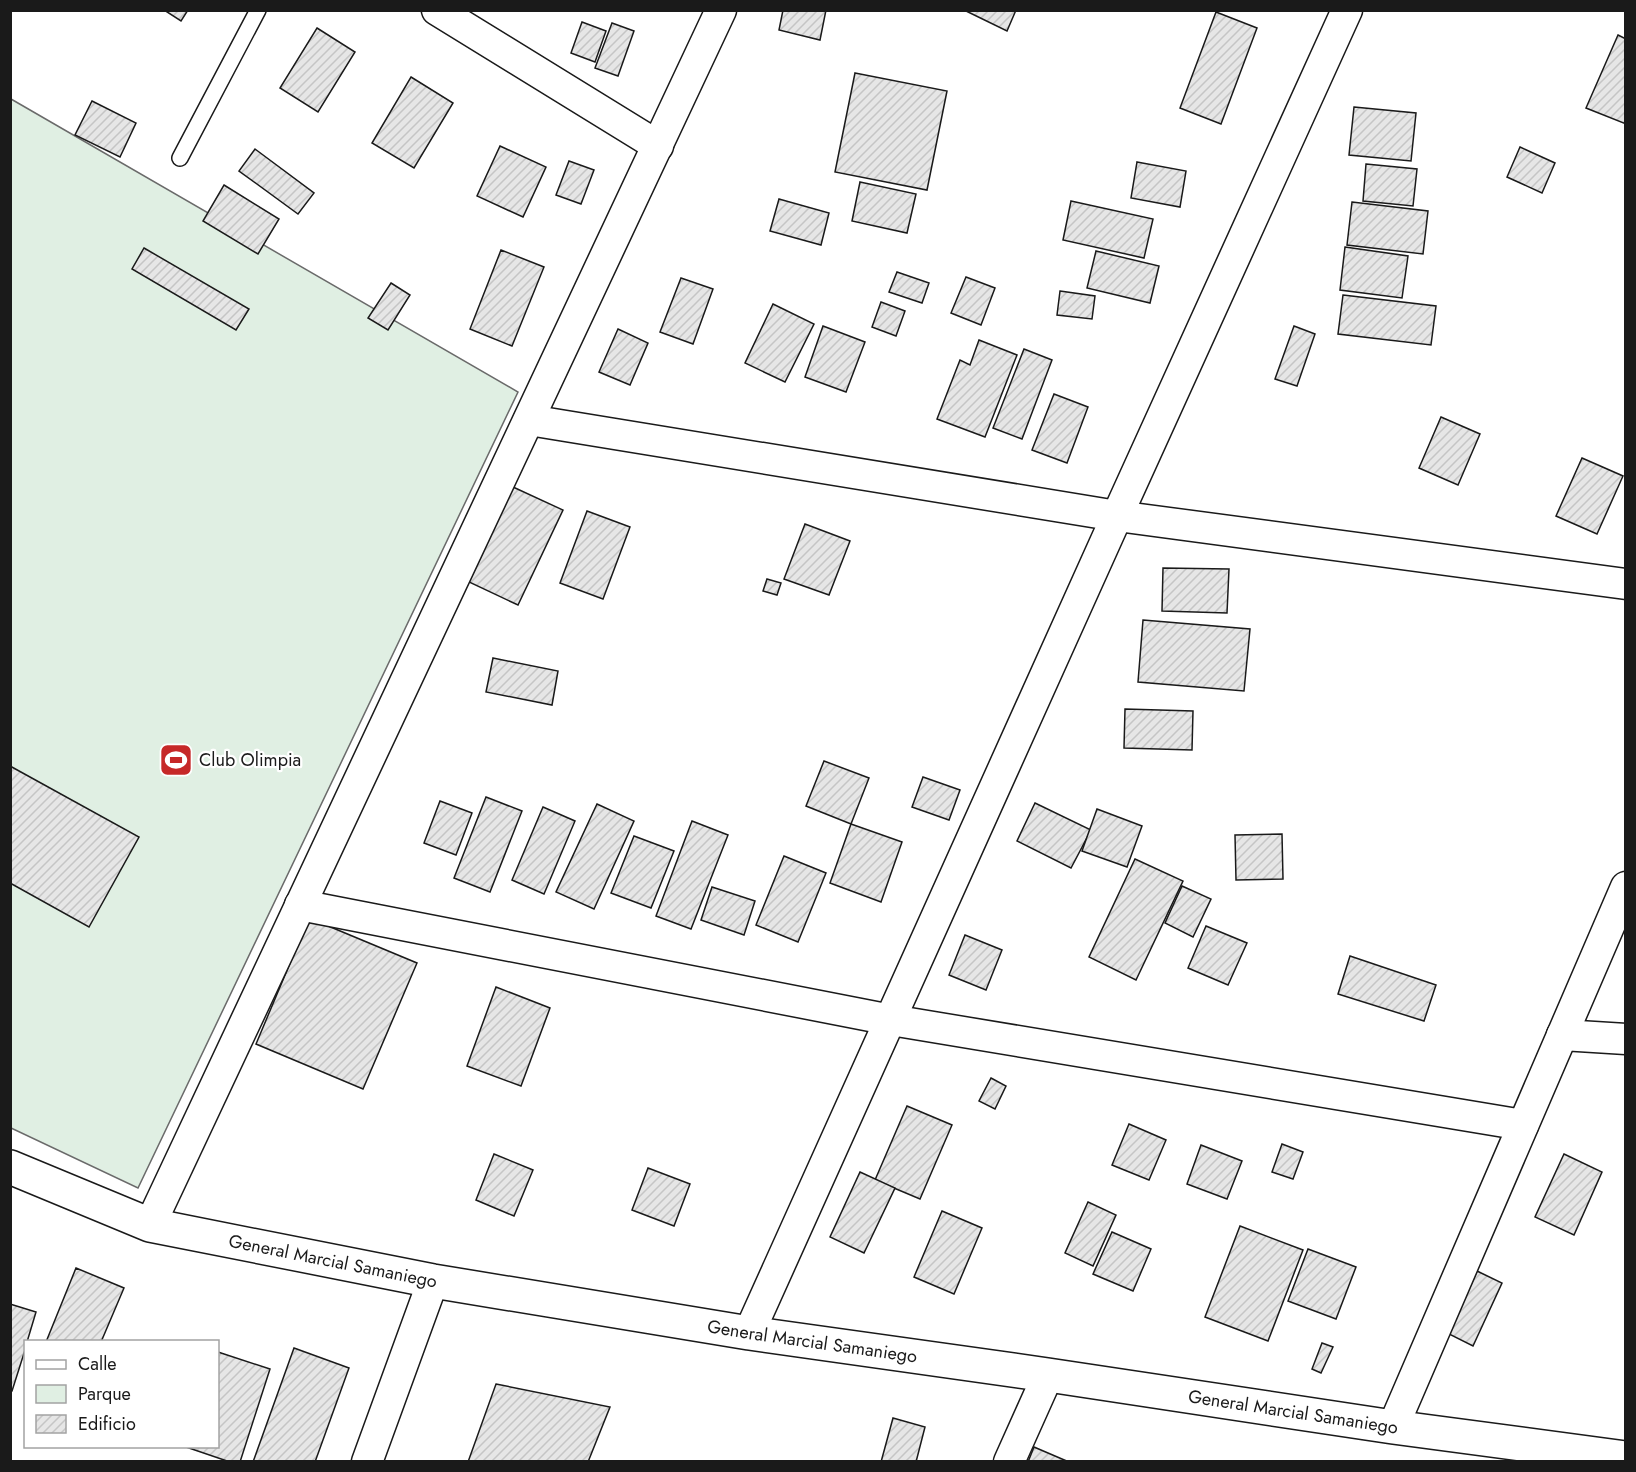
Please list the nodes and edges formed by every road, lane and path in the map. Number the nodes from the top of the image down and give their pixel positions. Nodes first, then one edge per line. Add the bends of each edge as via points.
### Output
1 (258, 10) edge
2 (437, 10) edge
3 (721, 10) edge
4 (1347, 10) edge
5 (658, 146) junction
6 (180, 158) dead end
7 (529, 420) junction
8 (1117, 516) junction
9 (1626, 584) edge
10 (1626, 887) edge
11 (300, 905) junction
12 (891, 1020) junction
13 (1562, 1035) junction
14 (1626, 1039) edge
15 (1523, 1125) junction
16 (10, 1167) edge
17 (150, 1225) junction
18 (433, 1281) junction
19 (749, 1333) junction
20 (1048, 1375) junction
21 (1393, 1427) junction
22 (1626, 1458) edge
23 (367, 1461) edge
24 (1009, 1461) edge

1 - 6 lane
2 - 5 street
3 - 5 street
4 - 8 street
5 - 7 street
7 - 8 street
7 - 11 street
8 - 9 street
8 - 12 street
10 - 13 street
11 - 12 street
11 - 17 street
12 - 15 street
12 - 19 street
13 - 14 street
13 - 15 street
15 - 21 street
16 - 17 main road, General Marcial Samaniego
17 - 18 main road, General Marcial Samaniego
18 - 19 main road, General Marcial Samaniego
18 - 23 street
19 - 20 main road, General Marcial Samaniego
20 - 21 main road, General Marcial Samaniego
20 - 24 street
21 - 22 main road, General Marcial Samaniego

